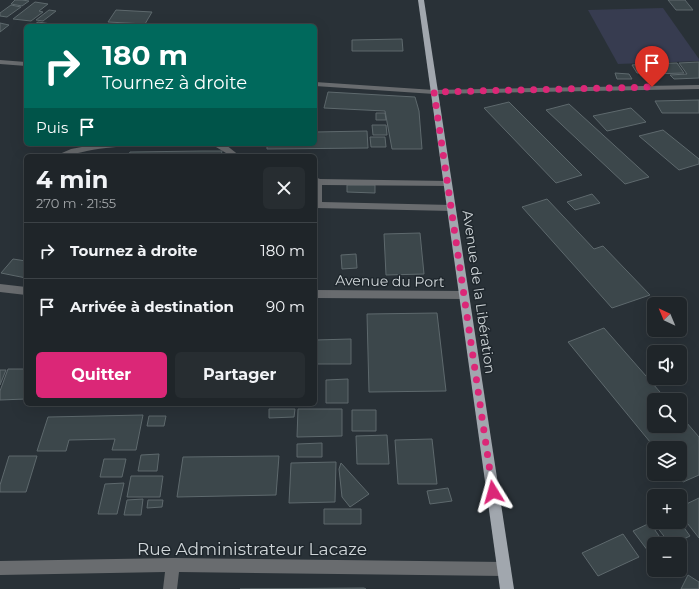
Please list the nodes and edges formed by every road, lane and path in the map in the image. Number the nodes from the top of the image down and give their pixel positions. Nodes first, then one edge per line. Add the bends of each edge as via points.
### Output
1 (421, 0) edge
2 (0, 62) edge
3 (24, 64) edge
4 (317, 84) edge
5 (699, 87) edge
6 (434, 92) junction
7 (67, 146) edge
8 (95, 146) edge
9 (220, 146) edge
10 (74, 150) junction
11 (64, 154) edge
12 (233, 154) edge
13 (317, 181) edge
14 (448, 184) junction
15 (317, 205) edge
16 (452, 208) junction
17 (0, 288) edge
18 (24, 291) edge
19 (317, 294) edge
20 (464, 296) junction
21 (173, 565) junction
22 (0, 568) edge
23 (504, 569) junction
24 (170, 589) edge
25 (507, 589) edge

1 - 6 main road, Avenue de la Libération
2 - 3 street
4 - 6 street
5 - 6 street
6 - 14 main road, Avenue de la Libération
7 - 10 street
8 - 10 street
9 - 12 street
10 - 11 street
13 - 14 street
14 - 16 main road, Avenue de la Libération
15 - 16 street
16 - 20 main road, Avenue de la Libération
17 - 18 street
19 - 20 street, Avenue du Port
20 - 23 main road, Avenue de la Libération
21 - 22 street, Rue Administrateur Lacaze
21 - 23 street, Rue Administrateur Lacaze
21 - 24 street
23 - 25 main road, Avenue de la Libération

